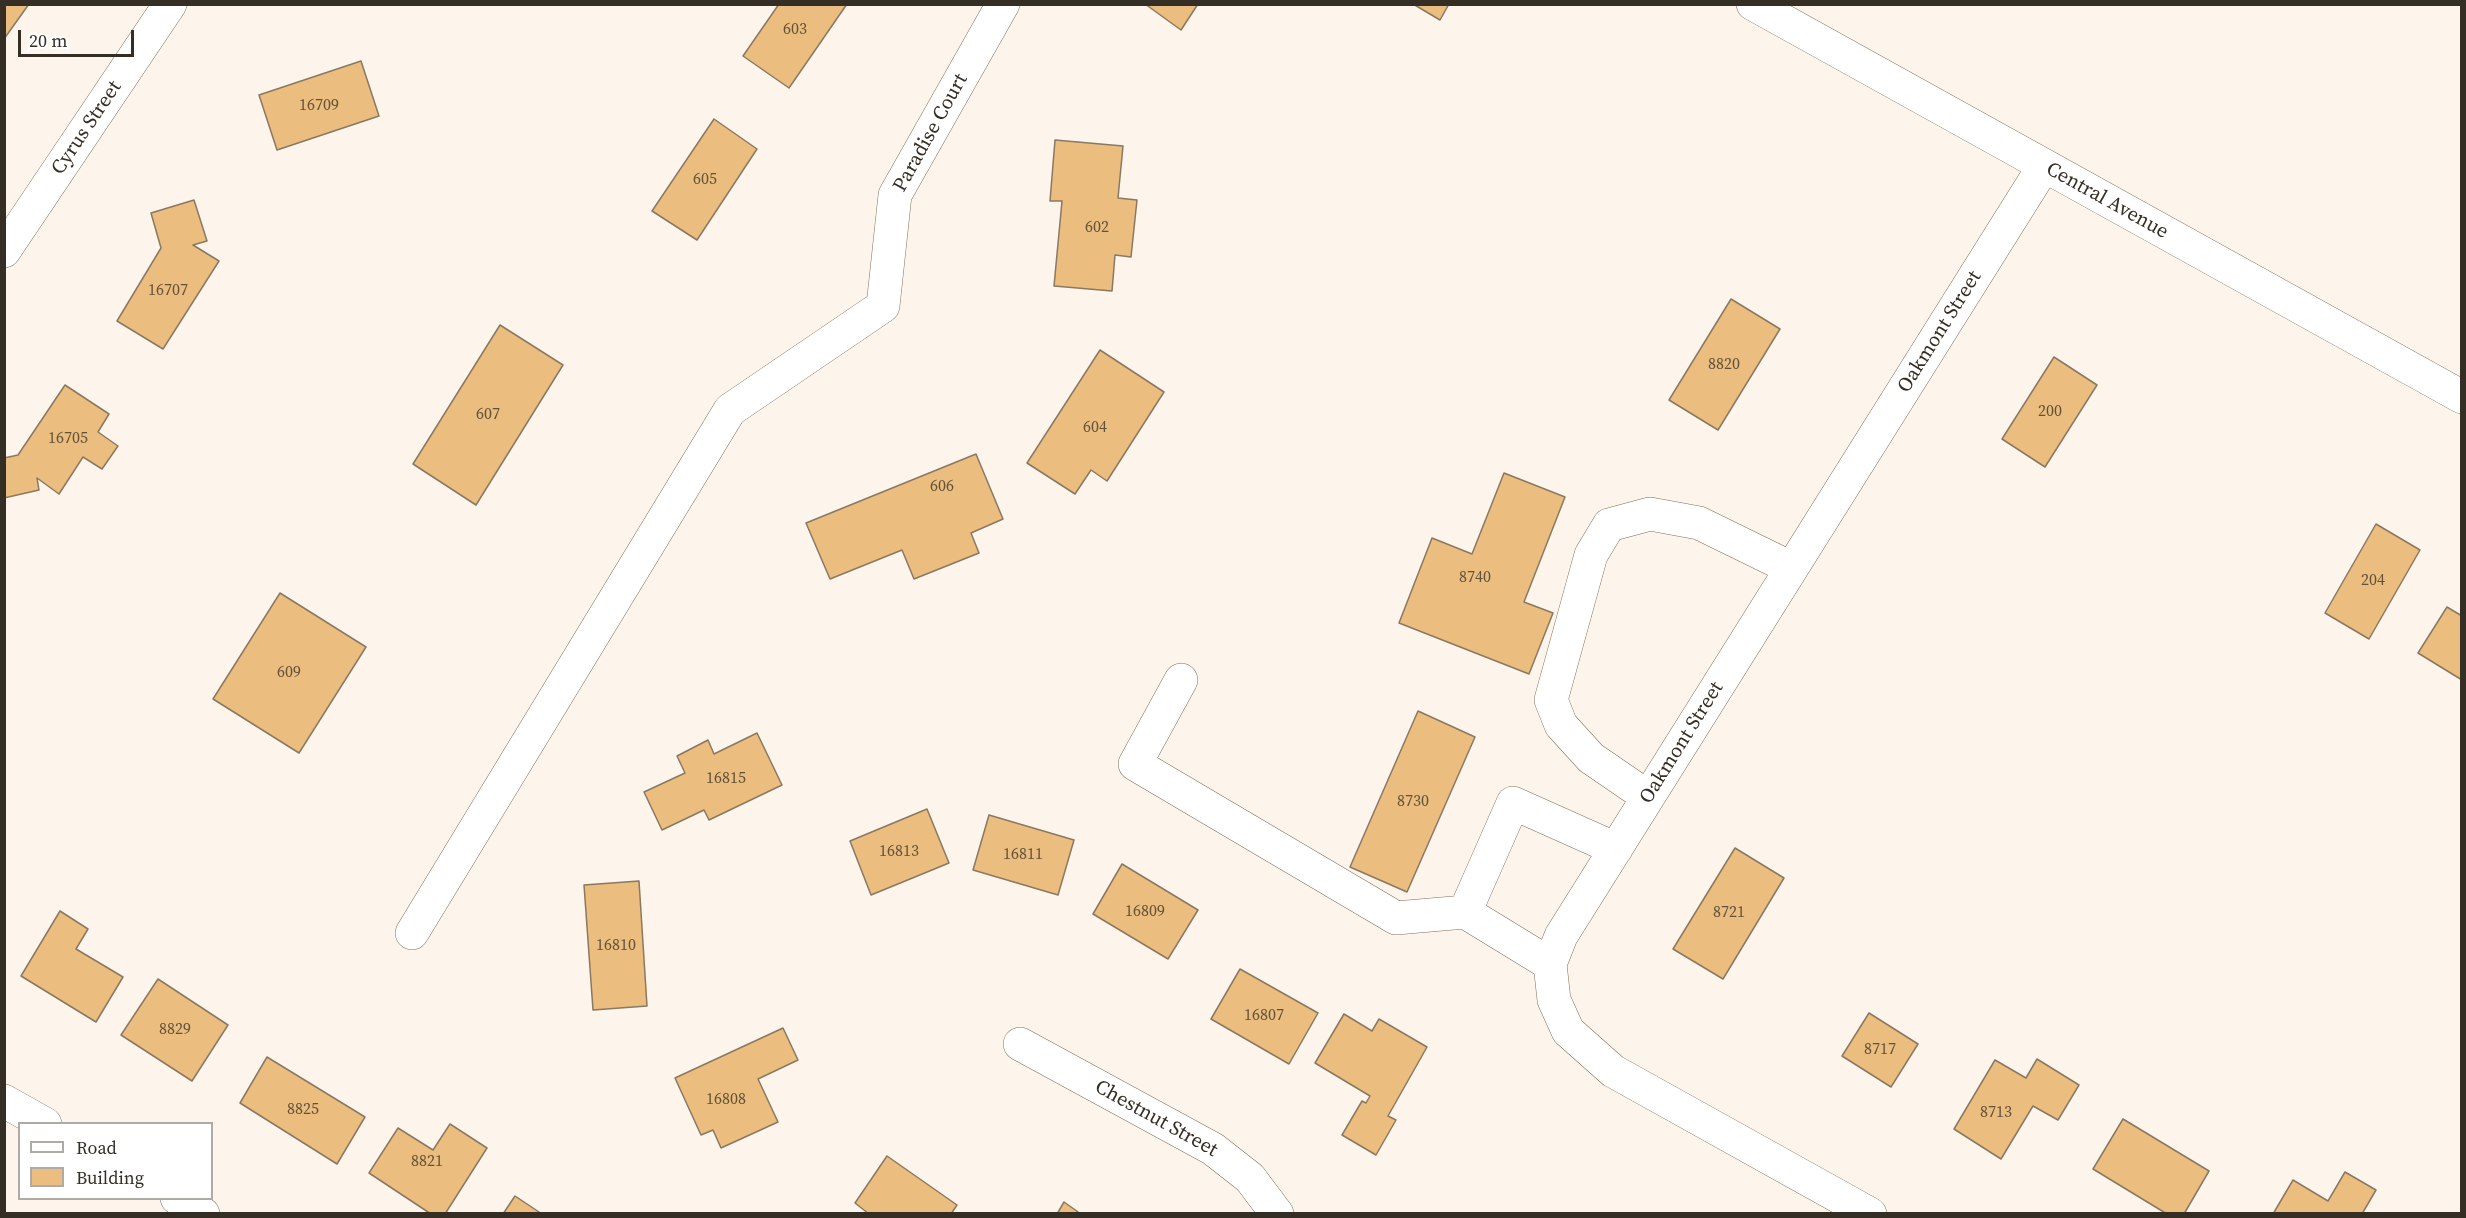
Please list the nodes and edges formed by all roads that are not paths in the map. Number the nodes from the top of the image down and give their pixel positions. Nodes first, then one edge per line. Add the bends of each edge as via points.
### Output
1 (170, 4) edge
2 (1003, 4) edge
3 (1753, 4) edge
4 (2044, 166) junction
5 (4, 251) edge
6 (2462, 397) edge
7 (1791, 568) junction
8 (1181, 680) dead end
9 (1648, 797) junction
10 (1616, 849) junction
11 (1465, 912) junction
12 (412, 933) dead end
13 (1550, 964) junction
14 (1020, 1044) dead end
15 (4, 1101) edge
16 (41, 1122) edge
17 (180, 1200) edge
18 (203, 1214) edge
19 (1277, 1214) edge
20 (1870, 1214) edge

1 - 5 street, Cyrus Street
2 - 12 street, Paradise Court via 895,195 883,306 730,410
3 - 4 street, Central Avenue
4 - 6 street, Central Avenue
4 - 7 street, Oakmont Street
7 - 9 street, Oakmont Street
7 - 9 street via 1700,523 1650,514 1609,525 1591,555 1551,700 1561,725 1591,758
8 - 11 street via 1134,764 1396,918
9 - 10 street, Oakmont Street
10 - 11 street via 1513,803
10 - 13 street, Oakmont Street via 1561,936
11 - 13 street
13 - 20 street, Oakmont Street via 1554,1000 1568,1031 1613,1071
14 - 19 street, Chestnut Street via 1213,1149 1250,1178
15 - 16 street
17 - 18 street

